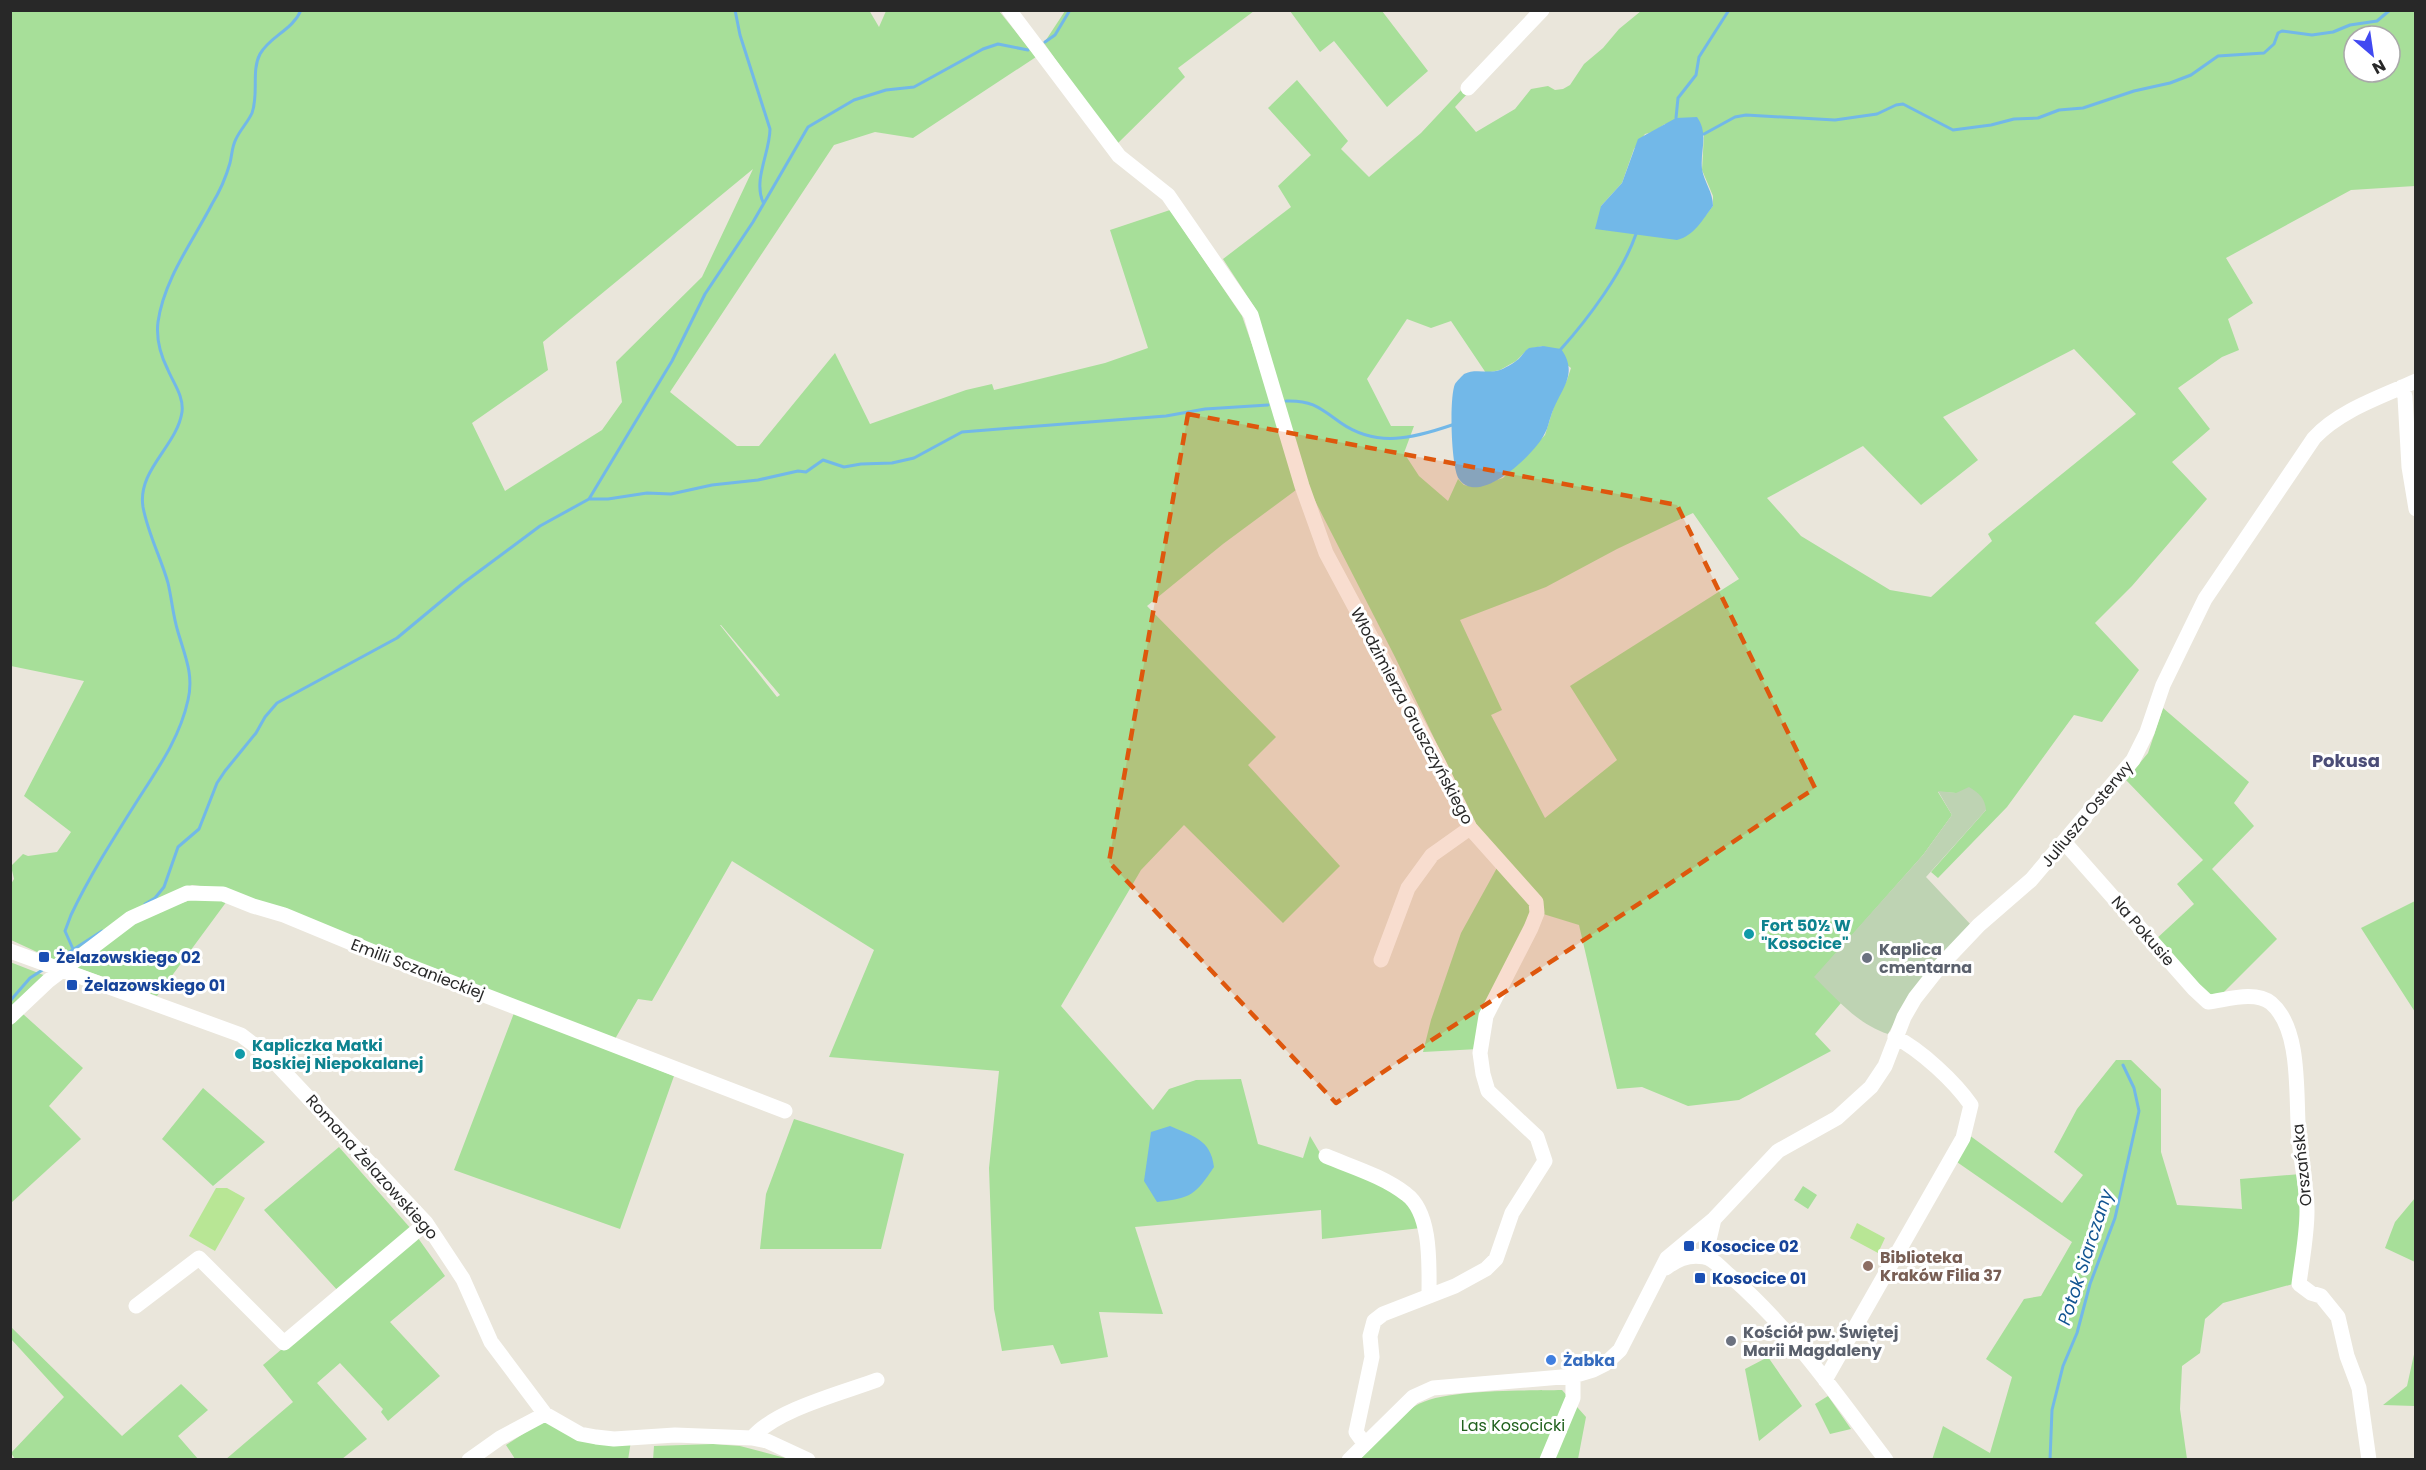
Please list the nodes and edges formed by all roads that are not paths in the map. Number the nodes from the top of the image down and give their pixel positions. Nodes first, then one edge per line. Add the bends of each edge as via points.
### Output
1 (1009, 10) edge
2 (1542, 10) edge
3 (1468, 88) dead end
4 (2409, 384) edge
5 (2415, 509) edge
6 (1470, 828) junction
7 (2065, 843) junction
8 (10, 951) edge
9 (1381, 960) dead end
10 (58, 970) junction
11 (2229, 1000) joint
12 (10, 1017) edge
13 (1895, 1037) junction
14 (786, 1111) dead end
15 (1326, 1156) dead end
16 (1714, 1219) junction
17 (426, 1223) junction
18 (1705, 1257) junction
19 (1658, 1274) junction
20 (1429, 1295) junction
21 (136, 1306) dead end
22 (1574, 1376) junction
23 (877, 1380) dead end
24 (1825, 1380) junction
25 (545, 1414) junction
26 (752, 1438) junction
27 (1364, 1443) junction
28 (469, 1460) edge
29 (808, 1460) edge
30 (1349, 1460) edge
31 (1547, 1460) edge
32 (1886, 1460) edge
33 (2368, 1460) edge

1 - 6 street, Włodzimierza Gruszczyńskiego via 1119,156 1168,195 1251,315 1326,553
2 - 3 street
4 - 5 street via 2405,398
4 - 7 street, Juliusza Osterwy via 2334,421 2314,438 2205,599 2163,685 2133,760
6 - 9 street via 1432,855 1408,888
6 - 20 street, Włodzimierza Gruszczyńskiego via 1536,902 1537,913 1531,928 1486,1016 1480,1053 1488,1090 1537,1137 1545,1161 1512,1213 1496,1259 1475,1276
7 - 11 street, Na Pokusie via 2194,989 2208,1002
7 - 13 street, Juliusza Osterwy via 1941,965 1915,998
8 - 10 street, Romana Żelazowskiego
10 - 12 street, Emilii Sczanieckiej
10 - 14 street, Emilii Sczanieckiej via 131,918 166,901 187,893 224,894
10 - 17 street, Romana Żelazowskiego via 241,1035 270,1057
11 - 33 street, Orszańska via 2246,996 2272,1004 2294,1053 2307,1212 2299,1284 2321,1296 2338,1317 2359,1388
13 - 16 street, Juliusza Osterwy via 1885,1065 1855,1103 1837,1118 1778,1151
13 - 24 street via 1963,1093 1971,1105 1963,1138
15 - 20 street via 1408,1195 1420,1214 1426,1237
16 - 18 street, Juliusza Osterwy
16 - 19 street, Juliusza Osterwy via 1667,1258
17 - 21 street via 284,1343 199,1258
17 - 25 street, Romana Żelazowskiego via 463,1279 491,1342
18 - 19 street via 1674,1261
18 - 24 street via 1766,1309
19 - 22 street, Juliusza Osterwy via 1620,1350 1605,1364
20 - 27 street, Włodzimierza Gruszczyńskiego via 1374,1321 1370,1336 1372,1357 1356,1432
22 - 27 street via 1433,1388 1413,1397
22 - 31 street via 1573,1398
23 - 26 street via 779,1416
24 - 32 street
25 - 26 street, Romana Żelazowskiego via 580,1434 596,1437
25 - 28 street
26 - 29 street, Romana Żelazowskiego
27 - 30 street

